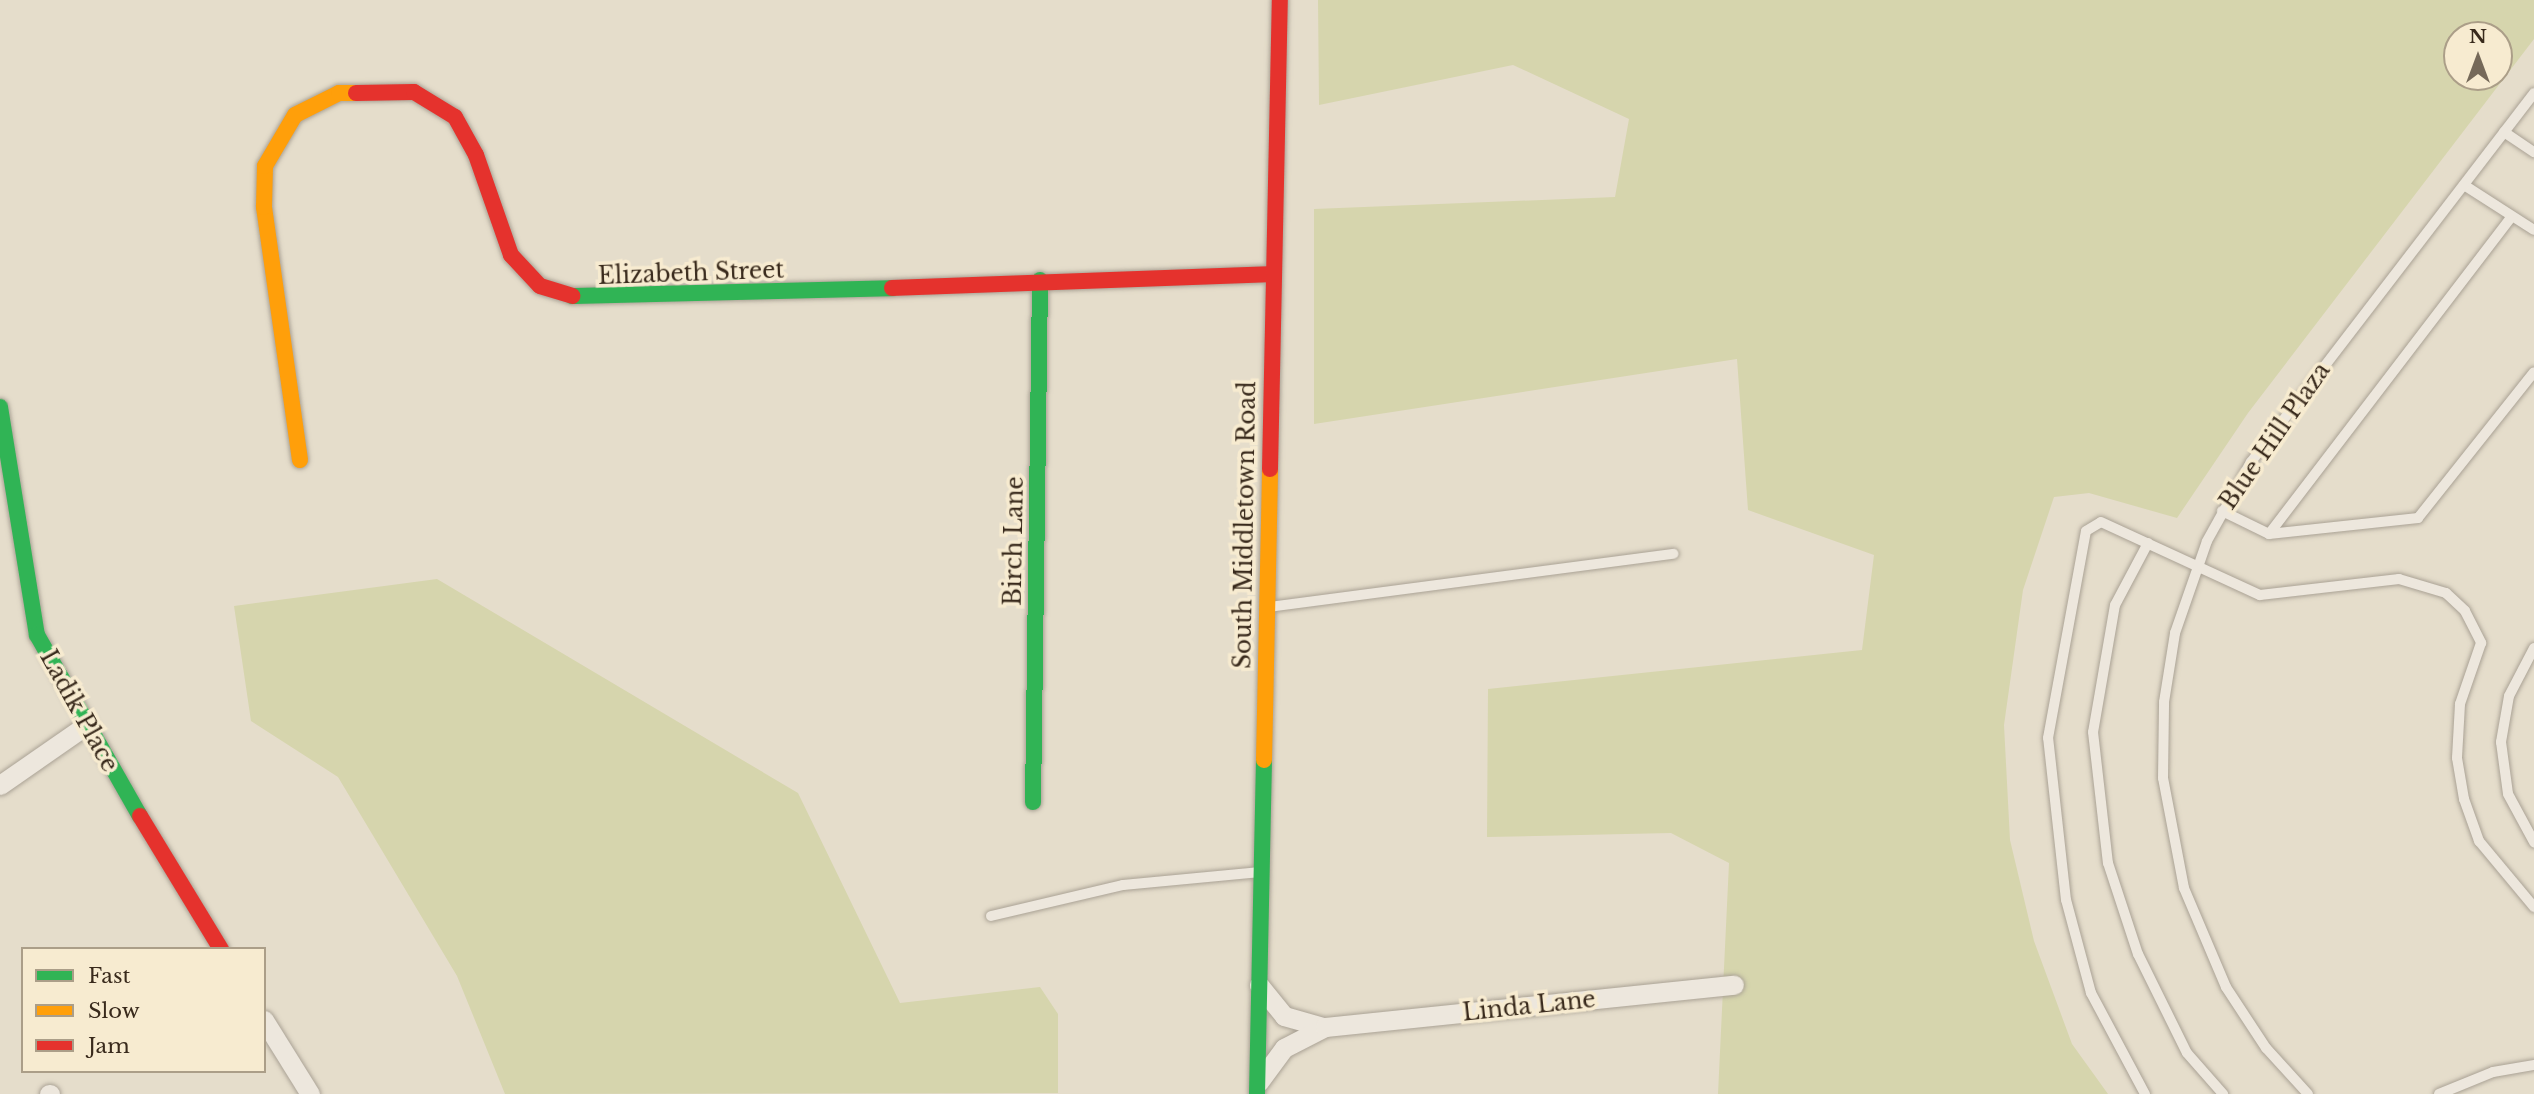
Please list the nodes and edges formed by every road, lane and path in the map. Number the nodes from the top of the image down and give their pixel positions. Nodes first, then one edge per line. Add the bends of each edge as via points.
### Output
1 (1280, 0) edge
2 (2534, 93) edge
3 (2504, 132) junction
4 (2534, 152) edge
5 (2463, 185) junction
6 (2511, 217) junction
7 (2534, 230) edge
8 (1274, 274) junction
9 (1040, 280) junction
10 (2534, 372) edge
11 (0, 407) edge
12 (300, 460) dead end
13 (2222, 511) junction
14 (10, 531) edge
15 (2270, 534) junction
16 (2148, 543) junction
17 (1674, 554) dead end
18 (2197, 565) junction
19 (1265, 608) junction
20 (2534, 648) edge
21 (85, 726) junction
22 (0, 785) edge
23 (1033, 802) dead end
24 (2534, 842) edge
25 (1261, 872) junction
26 (2534, 907) edge
27 (991, 916) dead end
28 (219, 947) edge
29 (1259, 984) junction
30 (1734, 985) dead end
31 (266, 1023) edge
32 (1325, 1027) junction
33 (2534, 1065) edge
34 (1257, 1090) edge
35 (310, 1094) edge
36 (2145, 1094) edge
37 (2223, 1094) edge
38 (2308, 1094) edge
39 (2439, 1094) edge

1 - 8 street, South Middletown Road
2 - 3 lane, Blue Hill Plaza
3 - 4 lane
3 - 5 lane, Blue Hill Plaza
5 - 6 lane
5 - 13 lane, Blue Hill Plaza via 2268,438
6 - 7 lane
6 - 15 lane
8 - 9 street, Elizabeth Street
8 - 19 street, South Middletown Road
9 - 12 street, Elizabeth Street via 608,302 561,295 540,286 511,256 477,155 455,117 414,92 339,93 295,115 265,166 264,207
9 - 23 street, Birch Lane
10 - 15 lane via 2418,519
11 - 14 street, Ladik Place
13 - 15 lane
13 - 18 lane, Blue Hill Plaza
14 - 21 street, Ladik Place via 37,635
16 - 18 lane
16 - 36 lane via 2101,522 2086,531 2048,738 2066,900 2088,980
16 - 37 lane via 2115,605 2093,732 2108,863 2138,954 2187,1053
17 - 19 lane
18 - 26 lane via 2260,594 2399,579 2423,583 2465,611 2480,643 2460,704 2457,758 2464,799 2479,841
18 - 38 lane, Blue Hill Plaza via 2175,634 2164,702 2163,778 2174,852 2195,920 2226,986 2266,1048
19 - 25 street, South Middletown Road
20 - 24 lane via 2509,695 2501,742 2508,794
21 - 22 street
21 - 28 street, Ladik Place
25 - 27 lane via 1123,885
25 - 29 street, South Middletown Road
29 - 32 street, Linda Lane via 1284,1016
29 - 34 street, South Middletown Road
30 - 32 street, Linda Lane
31 - 35 street
32 - 34 street, Linda Lane via 1284,1048
33 - 39 lane via 2493,1072

